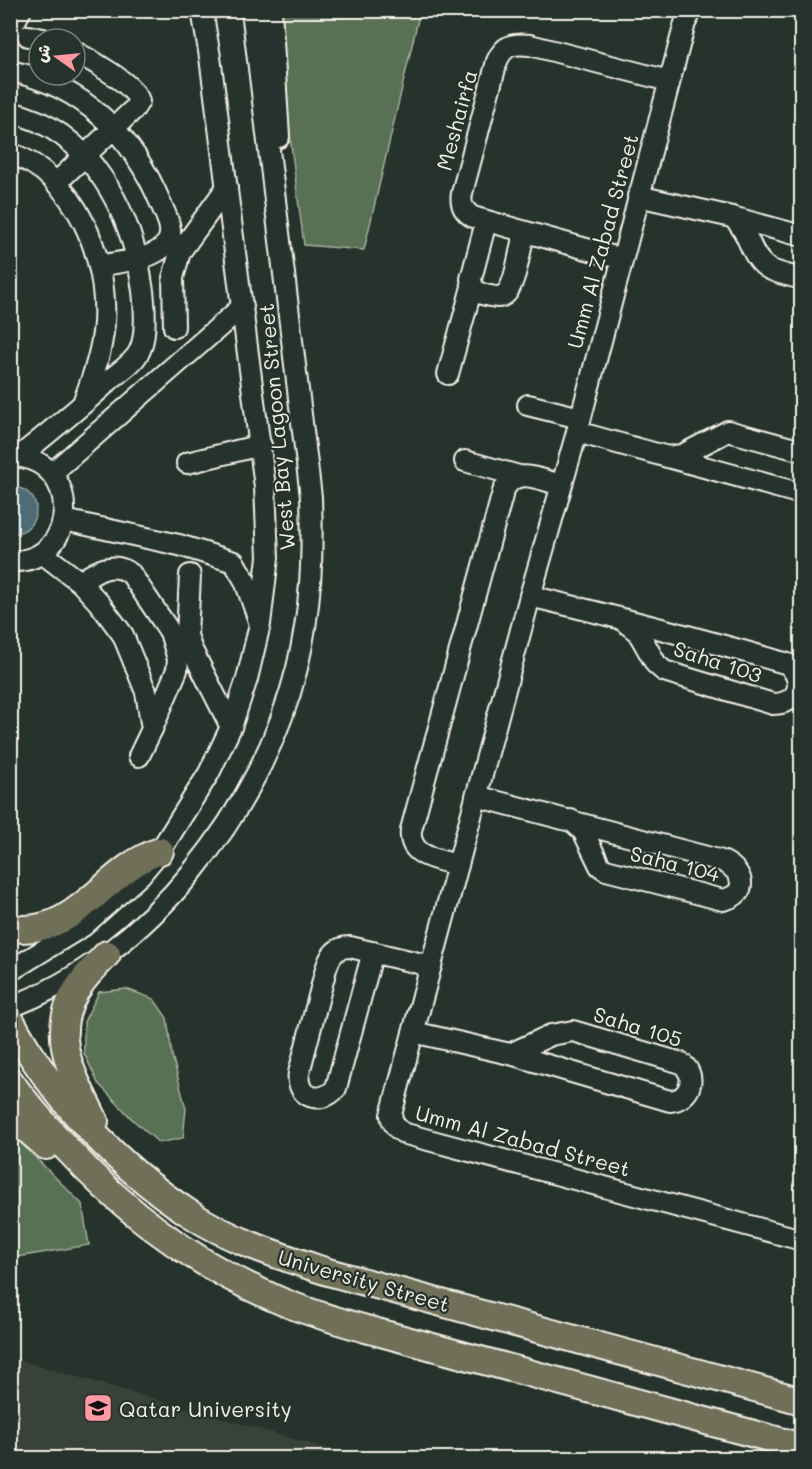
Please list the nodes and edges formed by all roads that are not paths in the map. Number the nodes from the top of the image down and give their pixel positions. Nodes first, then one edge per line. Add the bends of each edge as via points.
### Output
1 (21, 10) edge
2 (202, 10) edge
3 (252, 10) edge
4 (271, 10) edge
5 (692, 10) edge
6 (27, 35) edge
7 (87, 59) edge
8 (10, 71) edge
9 (669, 81) junction
10 (10, 112) edge
11 (114, 128) junction
12 (10, 153) edge
13 (86, 156) junction
14 (56, 183) junction
15 (227, 187) junction
16 (275, 188) junction
17 (638, 196) junction
18 (732, 217) junction
19 (486, 222) junction
20 (524, 232) junction
21 (801, 236) edge
22 (138, 258) junction
23 (622, 258) junction
24 (99, 266) junction
25 (801, 279) edge
26 (472, 287) junction
27 (243, 306) junction
28 (174, 327) dead end
29 (448, 374) dead end
30 (528, 405) dead end
31 (82, 406) junction
32 (578, 425) junction
33 (261, 445) junction
34 (801, 451) edge
35 (15, 456) edge
36 (668, 457) junction
37 (465, 460) dead end
38 (187, 463) dead end
39 (52, 473) junction
40 (519, 476) junction
41 (561, 485) junction
42 (801, 494) edge
43 (64, 520) junction
44 (42, 552) junction
45 (10, 561) edge
46 (190, 575) dead end
47 (80, 582) junction
48 (530, 596) junction
49 (620, 618) junction
50 (260, 624) junction
51 (171, 686) junction
52 (146, 692) junction
53 (231, 727) junction
54 (152, 729) junction
55 (140, 756) dead end
56 (476, 796) junction
57 (571, 820) junction
58 (160, 851) junction
59 (458, 865) junction
60 (10, 928) edge
61 (373, 952) junction
62 (107, 954) junction
63 (431, 966) junction
64 (10, 971) edge
65 (10, 1007) edge
66 (10, 1019) edge
67 (412, 1032) junction
68 (510, 1054) junction
69 (10, 1081) edge
70 (10, 1119) edge
71 (109, 1148) junction
72 (85, 1168) junction
73 (801, 1240) edge
74 (801, 1401) edge
75 (801, 1447) edge

1 - 6 street
2 - 15 street, West Bay Lagoon Street
3 - 16 street, West Bay Lagoon Street
4 - 16 street via 279,109
5 - 9 street, Umm Al Zabad Street
7 - 11 street via 138,98 137,106
8 - 11 street via 62,88 88,104
9 - 17 street, Umm Al Zabad Street
9 - 19 street, Meshairfa via 530,45 510,45 501,51 461,201 468,214
10 - 13 street via 52,128
11 - 13 street
11 - 22 street via 141,163 171,231 160,250
12 - 14 street via 32,162
13 - 14 street
13 - 22 street via 114,197
14 - 24 street via 89,235
15 - 27 street, West Bay Lagoon Street
15 - 28 street via 180,252 173,278
16 - 62 street, West Bay Lagoon Street via 311,497 312,575 297,668 258,772 231,819 176,891
17 - 18 street
17 - 23 street, Umm Al Zabad Street
18 - 21 street
18 - 25 street via 742,226 759,261 772,270
19 - 20 street, Meshairfa
19 - 26 street
20 - 23 street, Meshairfa
20 - 26 street via 511,287 505,295 478,293
22 - 24 street
22 - 31 street via 144,300 141,349
23 - 32 street, Umm Al Zabad Street
24 - 31 street via 104,301 102,335 96,368
26 - 29 street
27 - 33 street, West Bay Lagoon Street
27 - 39 street
30 - 32 street
31 - 35 street
32 - 36 street
32 - 41 street, Umm Al Zabad Street
33 - 38 street
33 - 50 street, West Bay Lagoon Street via 268,557
34 - 36 street via 728,431 682,455
35 - 39 street via 32,459
36 - 42 street
37 - 40 street
39 - 43 street via 65,500
40 - 41 street
40 - 59 street via 502,492 411,830 412,844 419,853
41 - 48 street, Umm Al Zabad Street
43 - 44 street via 52,544
43 - 50 street via 179,545 234,562
44 - 45 street via 29,559
44 - 47 street
46 - 53 street via 187,635
47 - 51 street via 112,567 131,574 170,632 179,665
47 - 52 street via 123,635
48 - 49 street, Saha 103
48 - 56 street, Umm Al Zabad Street
49 - 49 street, Saha 103 via 632,626 664,670 773,704 787,701 797,691 797,676 788,664
50 - 53 street, West Bay Lagoon Street
51 - 52 street
51 - 54 street
52 - 54 street
53 - 58 street, West Bay Lagoon Street via 209,773
54 - 55 street
56 - 57 street, Saha 104
56 - 59 street, Umm Al Zabad Street
57 - 57 street, Saha 104 via 722,861 737,870 741,887 737,894 723,900 606,870 583,831
58 - 60 main road via 137,860 62,921 31,930
58 - 64 street, West Bay Lagoon Street via 140,875 83,926
59 - 63 street, Umm Al Zabad Street
61 - 61 street via 344,947 329,959 298,1079 301,1089 311,1096 323,1098 336,1088
61 - 63 street
62 - 65 street, West Bay Lagoon Street via 50,989
62 - 71 main road via 71,999 63,1034 69,1066
63 - 67 street, Umm Al Zabad Street
66 - 71 main road, University Street via 63,1098
67 - 68 street, Saha 105
67 - 73 street, Umm Al Zabad Street via 391,1115 399,1131
68 - 68 street, Saha 105 via 670,1101 682,1098 692,1079 681,1063 573,1031 551,1035
69 - 72 main road, University Street
70 - 72 main road via 67,1161
71 - 74 main road, University Street via 190,1214 271,1253 375,1286
72 - 75 main road, University Street via 150,1226 194,1256 283,1302 366,1329

